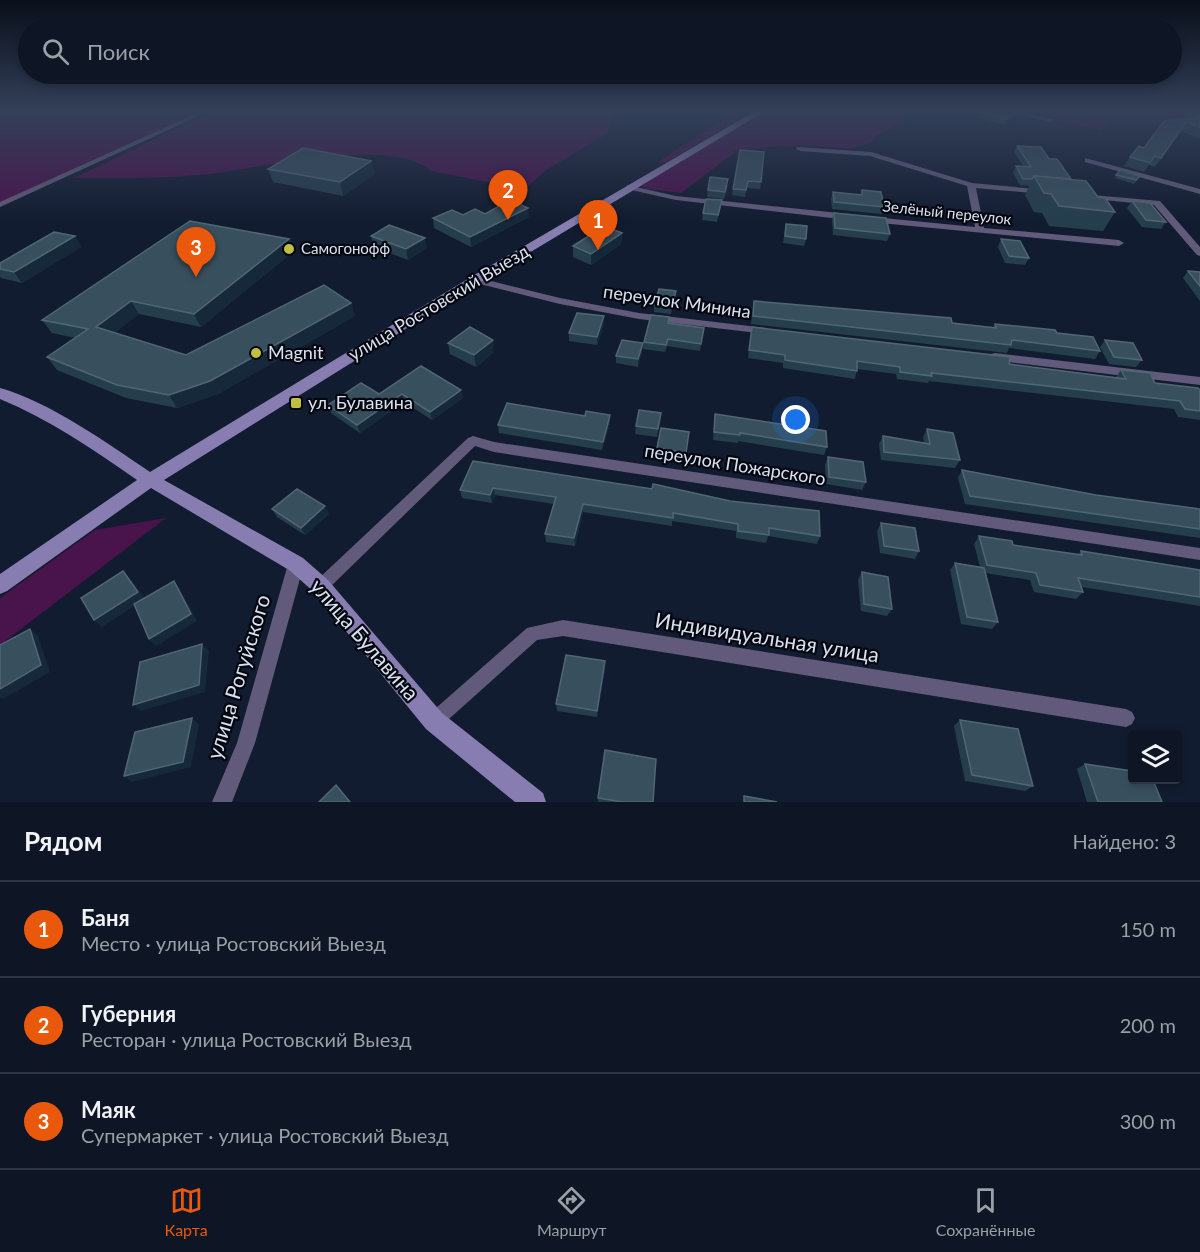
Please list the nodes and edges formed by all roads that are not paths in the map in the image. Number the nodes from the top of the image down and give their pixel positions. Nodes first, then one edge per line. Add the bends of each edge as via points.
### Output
1 (127, 147) edge
2 (699, 147) edge
3 (800, 149) dead end
4 (1088, 160) dead end
5 (1170, 184) junction
6 (971, 185) junction
7 (630, 187) junction
8 (1200, 192) edge
9 (1052, 193) edge
10 (1075, 195) edge
11 (1157, 203) junction
12 (0, 205) edge
13 (980, 231) junction
14 (1119, 243) dead end
15 (1200, 253) edge
16 (475, 280) junction
17 (779, 332) edge
18 (978, 355) edge
19 (1200, 381) edge
20 (0, 393) edge
21 (150, 480) junction
22 (1200, 554) edge
23 (296, 564) junction
24 (0, 585) edge
25 (321, 586) junction
26 (1126, 718) dead end
27 (434, 721) junction
28 (222, 802) edge
29 (534, 802) edge

1 - 12 street
2 - 7 main road, улица Ростовский Выезд
3 - 6 street via 871,154
4 - 5 street
5 - 8 street
5 - 11 street
6 - 9 street
6 - 13 street
7 - 13 street, Зелёный переулок via 676,198
7 - 16 main road, улица Ростовский Выезд
10 - 11 street
11 - 15 street
13 - 14 street, Зелёный переулок
16 - 17 street, переулок Минина via 639,316
16 - 21 main road, улица Ростовский Выезд
18 - 19 street
20 - 21 main road, улица Булавина via 102,447
21 - 23 main road, улица Булавина
21 - 24 main road, улица Ростовский Выезд
22 - 25 street, переулок Пожарского via 473,441
23 - 25 main road, улица Булавина
23 - 28 street, улица Рогуйского via 246,743
25 - 27 main road, улица Булавина
26 - 27 street, Индивидуальная улица via 563,628 532,633
27 - 29 main road, улица Булавина

